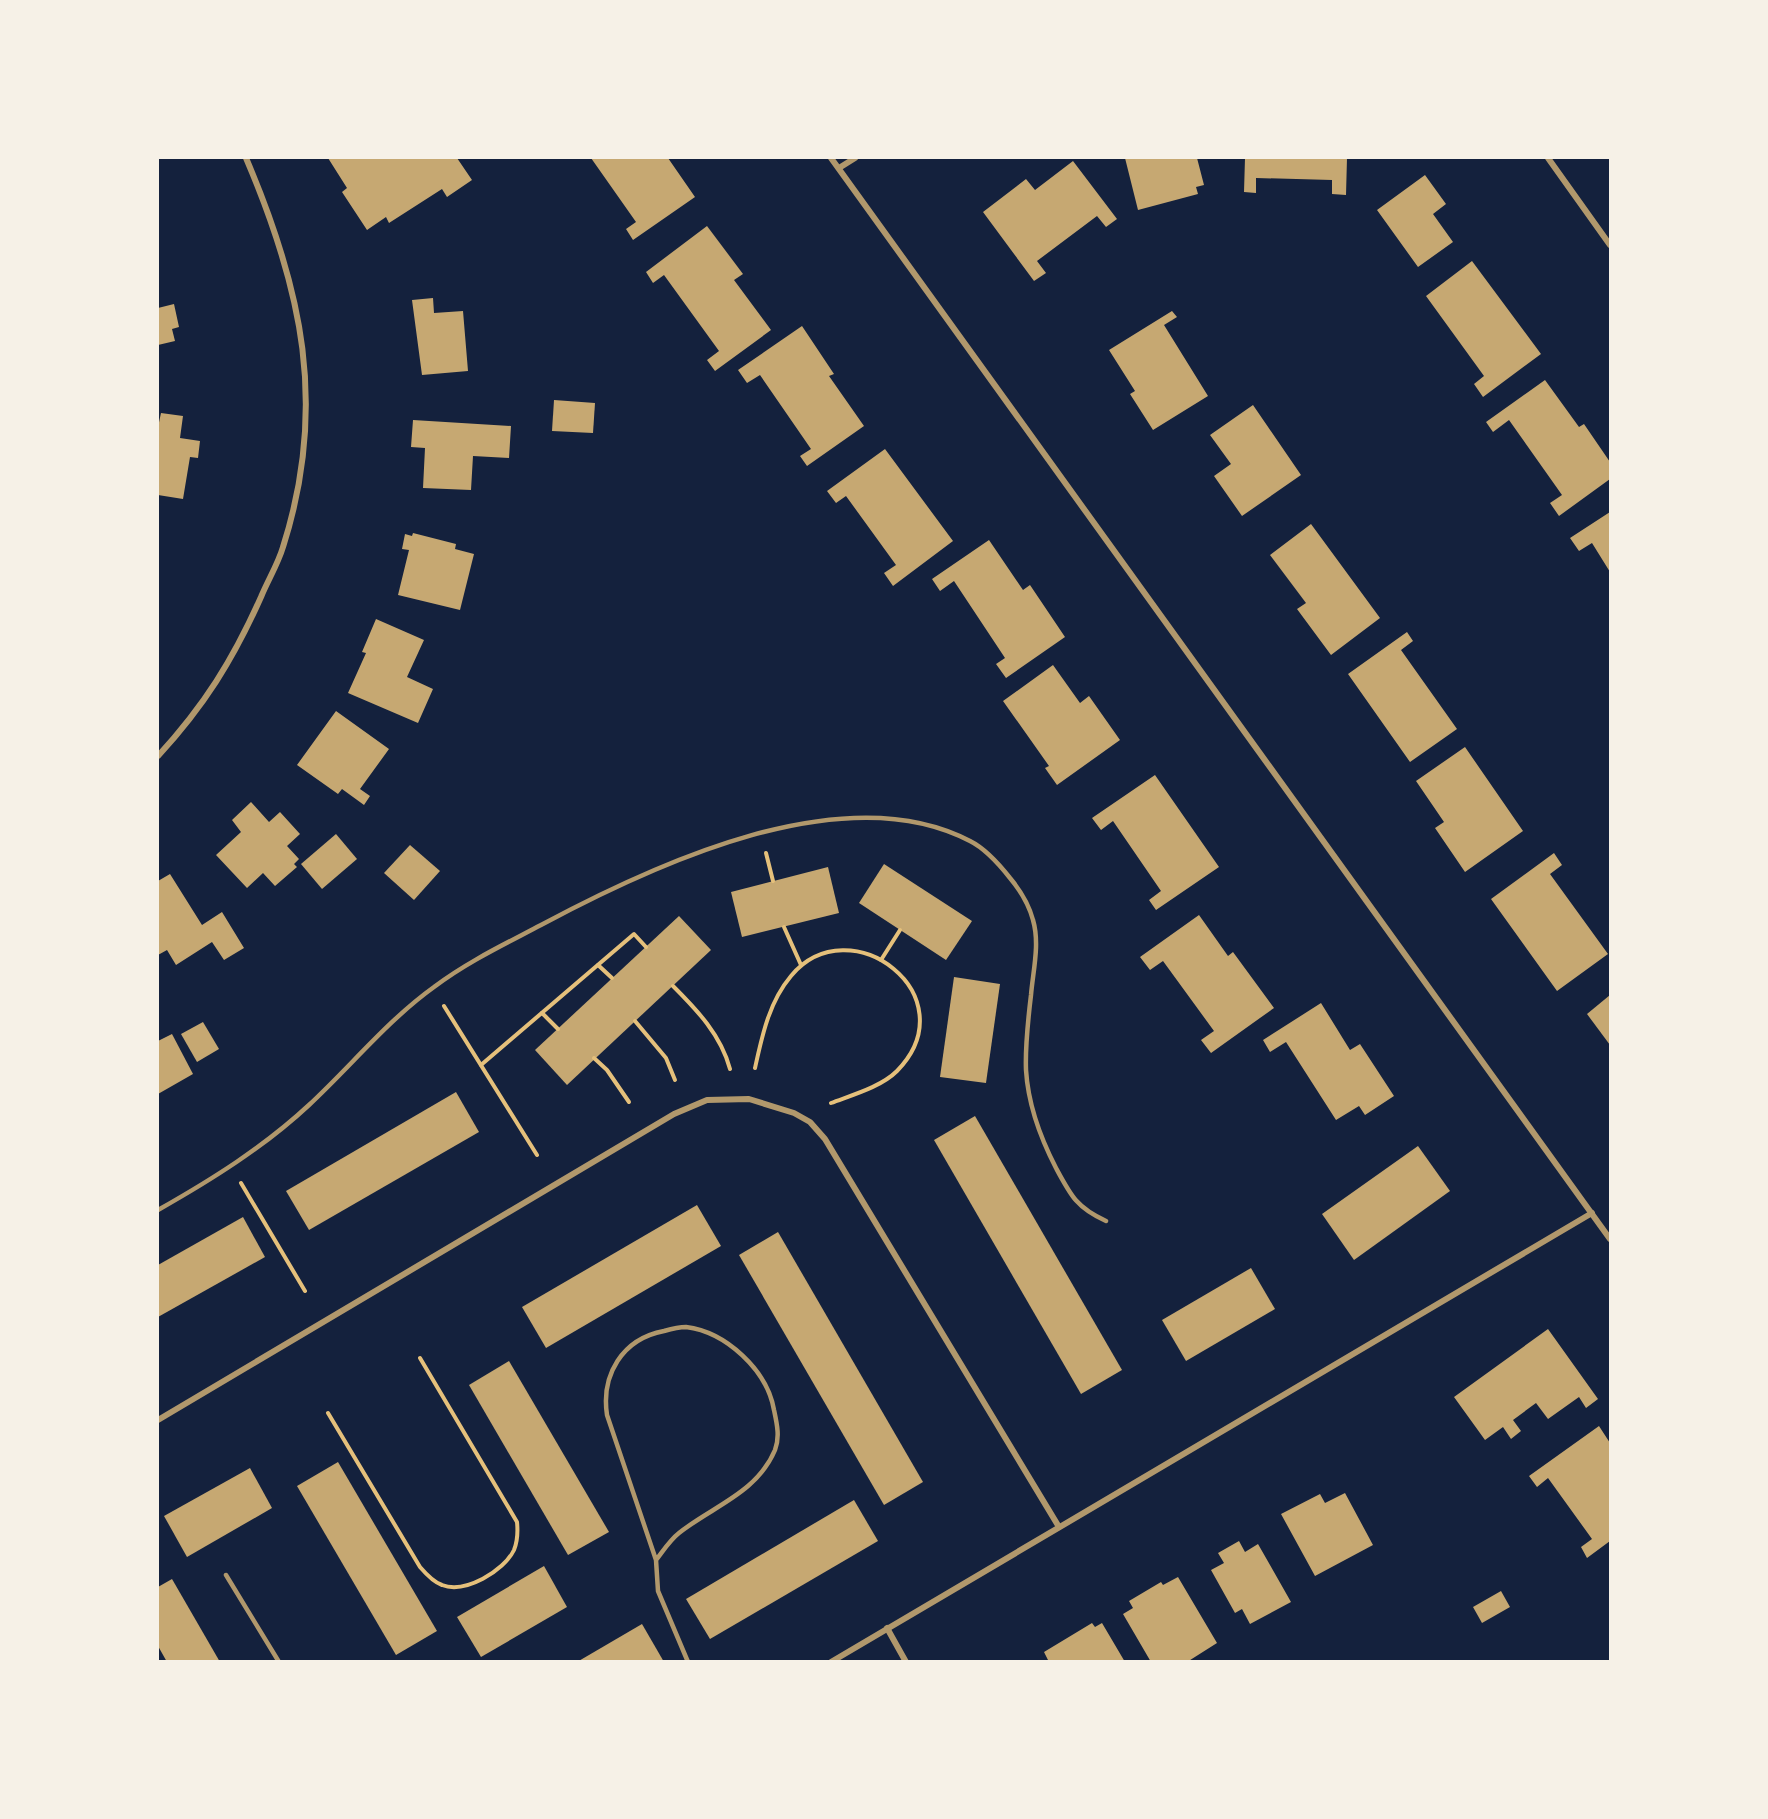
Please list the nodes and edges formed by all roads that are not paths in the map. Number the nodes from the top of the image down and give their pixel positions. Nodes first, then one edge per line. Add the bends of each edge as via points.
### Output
1 (246, 158) edge
2 (831, 158) edge
3 (855, 158) edge
4 (1548, 158) edge
5 (839, 168) junction
6 (1611, 245) edge
7 (158, 756) edge
8 (158, 1210) edge
9 (1592, 1213) junction
10 (1106, 1221) dead end
11 (1611, 1239) edge
12 (158, 1420) edge
13 (1059, 1527) junction
14 (656, 1560) junction
15 (226, 1575) dead end
16 (887, 1628) junction
17 (279, 1662) edge
18 (688, 1662) edge
19 (831, 1662) edge
20 (906, 1662) edge

1 - 7 street via 293,289 305,370 303,464 283,549 250,621 210,694
2 - 5 street
3 - 5 street
4 - 6 street
5 - 9 street
8 - 10 lane via 237,1162 308,1106 362,1050 433,987 492,951 582,903 693,855 760,832 820,822 892,818 936,826 974,843 998,863 1020,890 1034,920 1036,950 1026,1041 1026,1074 1032,1105 1047,1150 1068,1190 1077,1204
9 - 11 street
9 - 13 street
12 - 13 street via 674,1114 707,1100 749,1099 794,1113 810,1122 825,1139
13 - 16 street
14 - 14 lane via 604,1396 606,1381 619,1356 655,1332 684,1327 703,1331 744,1356 773,1400 779,1433 771,1457 749,1488 678,1534
14 - 18 lane via 658,1592
15 - 17 lane
16 - 19 street
16 - 20 street

